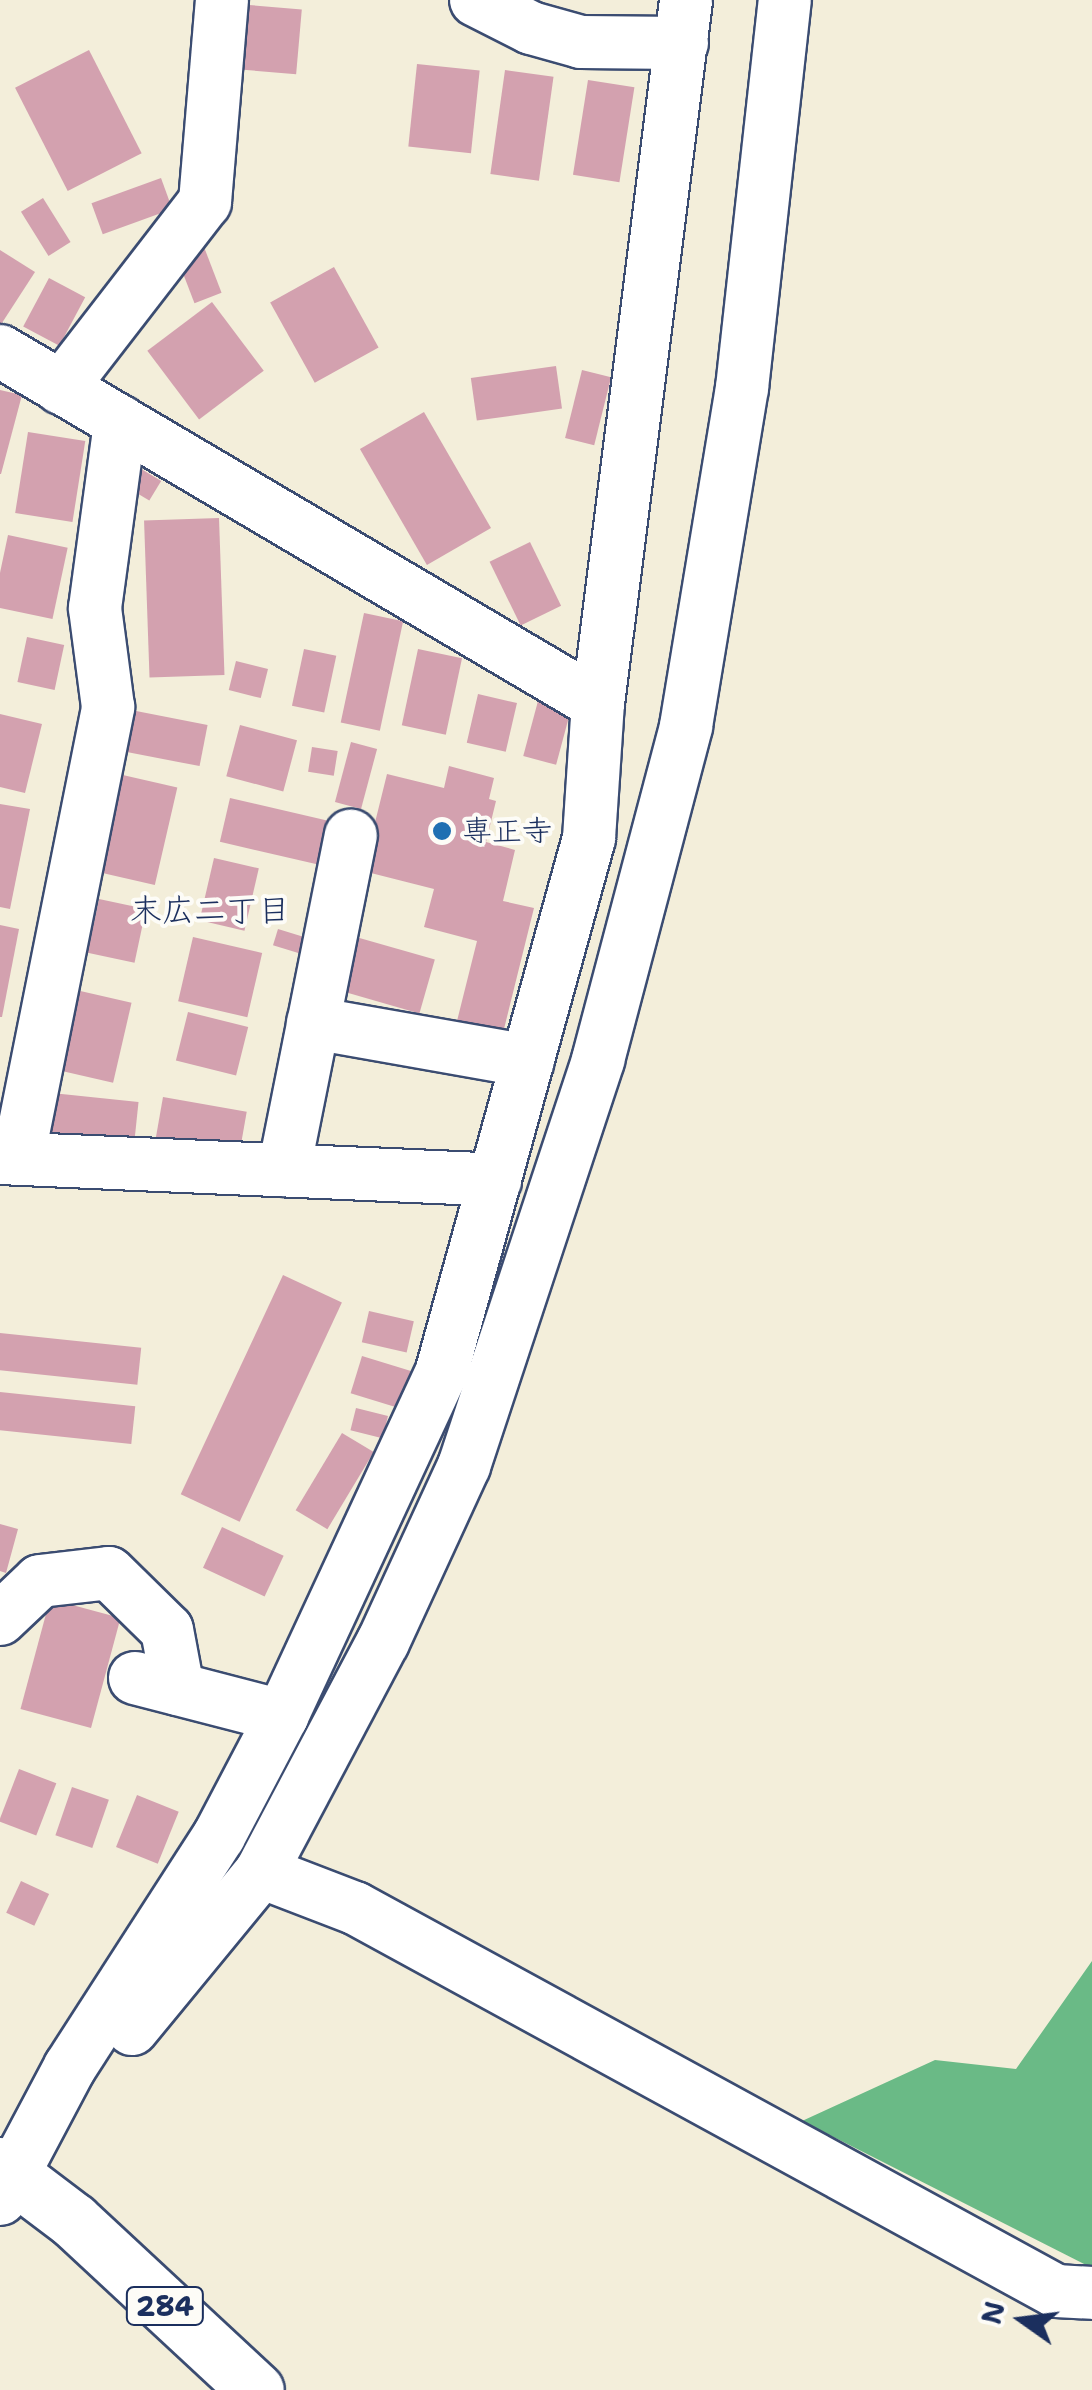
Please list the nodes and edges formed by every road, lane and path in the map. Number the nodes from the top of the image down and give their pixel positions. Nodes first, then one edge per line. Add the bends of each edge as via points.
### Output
1 (222, 0) edge
2 (476, 0) edge
3 (785, 0) edge
4 (684, 21) edge
5 (0, 352) edge
6 (62, 388) junction
7 (120, 422) junction
8 (598, 704) junction
9 (351, 836) dead end
10 (313, 1023) junction
11 (528, 1061) junction
12 (9, 1158) edge
13 (284, 1170) junction
14 (496, 1180) junction
15 (0, 1619) edge
16 (282, 1716) junction
17 (261, 1872) junction
18 (70, 2068) junction
19 (4, 2180) edge
20 (1092, 2292) edge
21 (256, 2390) edge

1 - 6 street via 204,202
2 - 4 street via 531,28 581,42
3 - 17 street via 742,388 686,726 598,1060 464,1466 383,1642
4 - 8 street
5 - 6 street
6 - 7 street
7 - 8 street
7 - 12 street via 95,608 108,707
8 - 11 street via 589,838
9 - 10 street
10 - 11 street
10 - 13 street
11 - 14 street
12 - 13 street
13 - 14 street
14 - 16 street via 441,1374
15 - 16 street via 40,1581 109,1573 167,1630 156,1683
16 - 18 street via 219,1836
17 - 18 street via 152,1998 112,2060
17 - 20 street via 355,1908 1056,2291
18 - 19 street
19 - 21 highway, 284 via 74,2221

